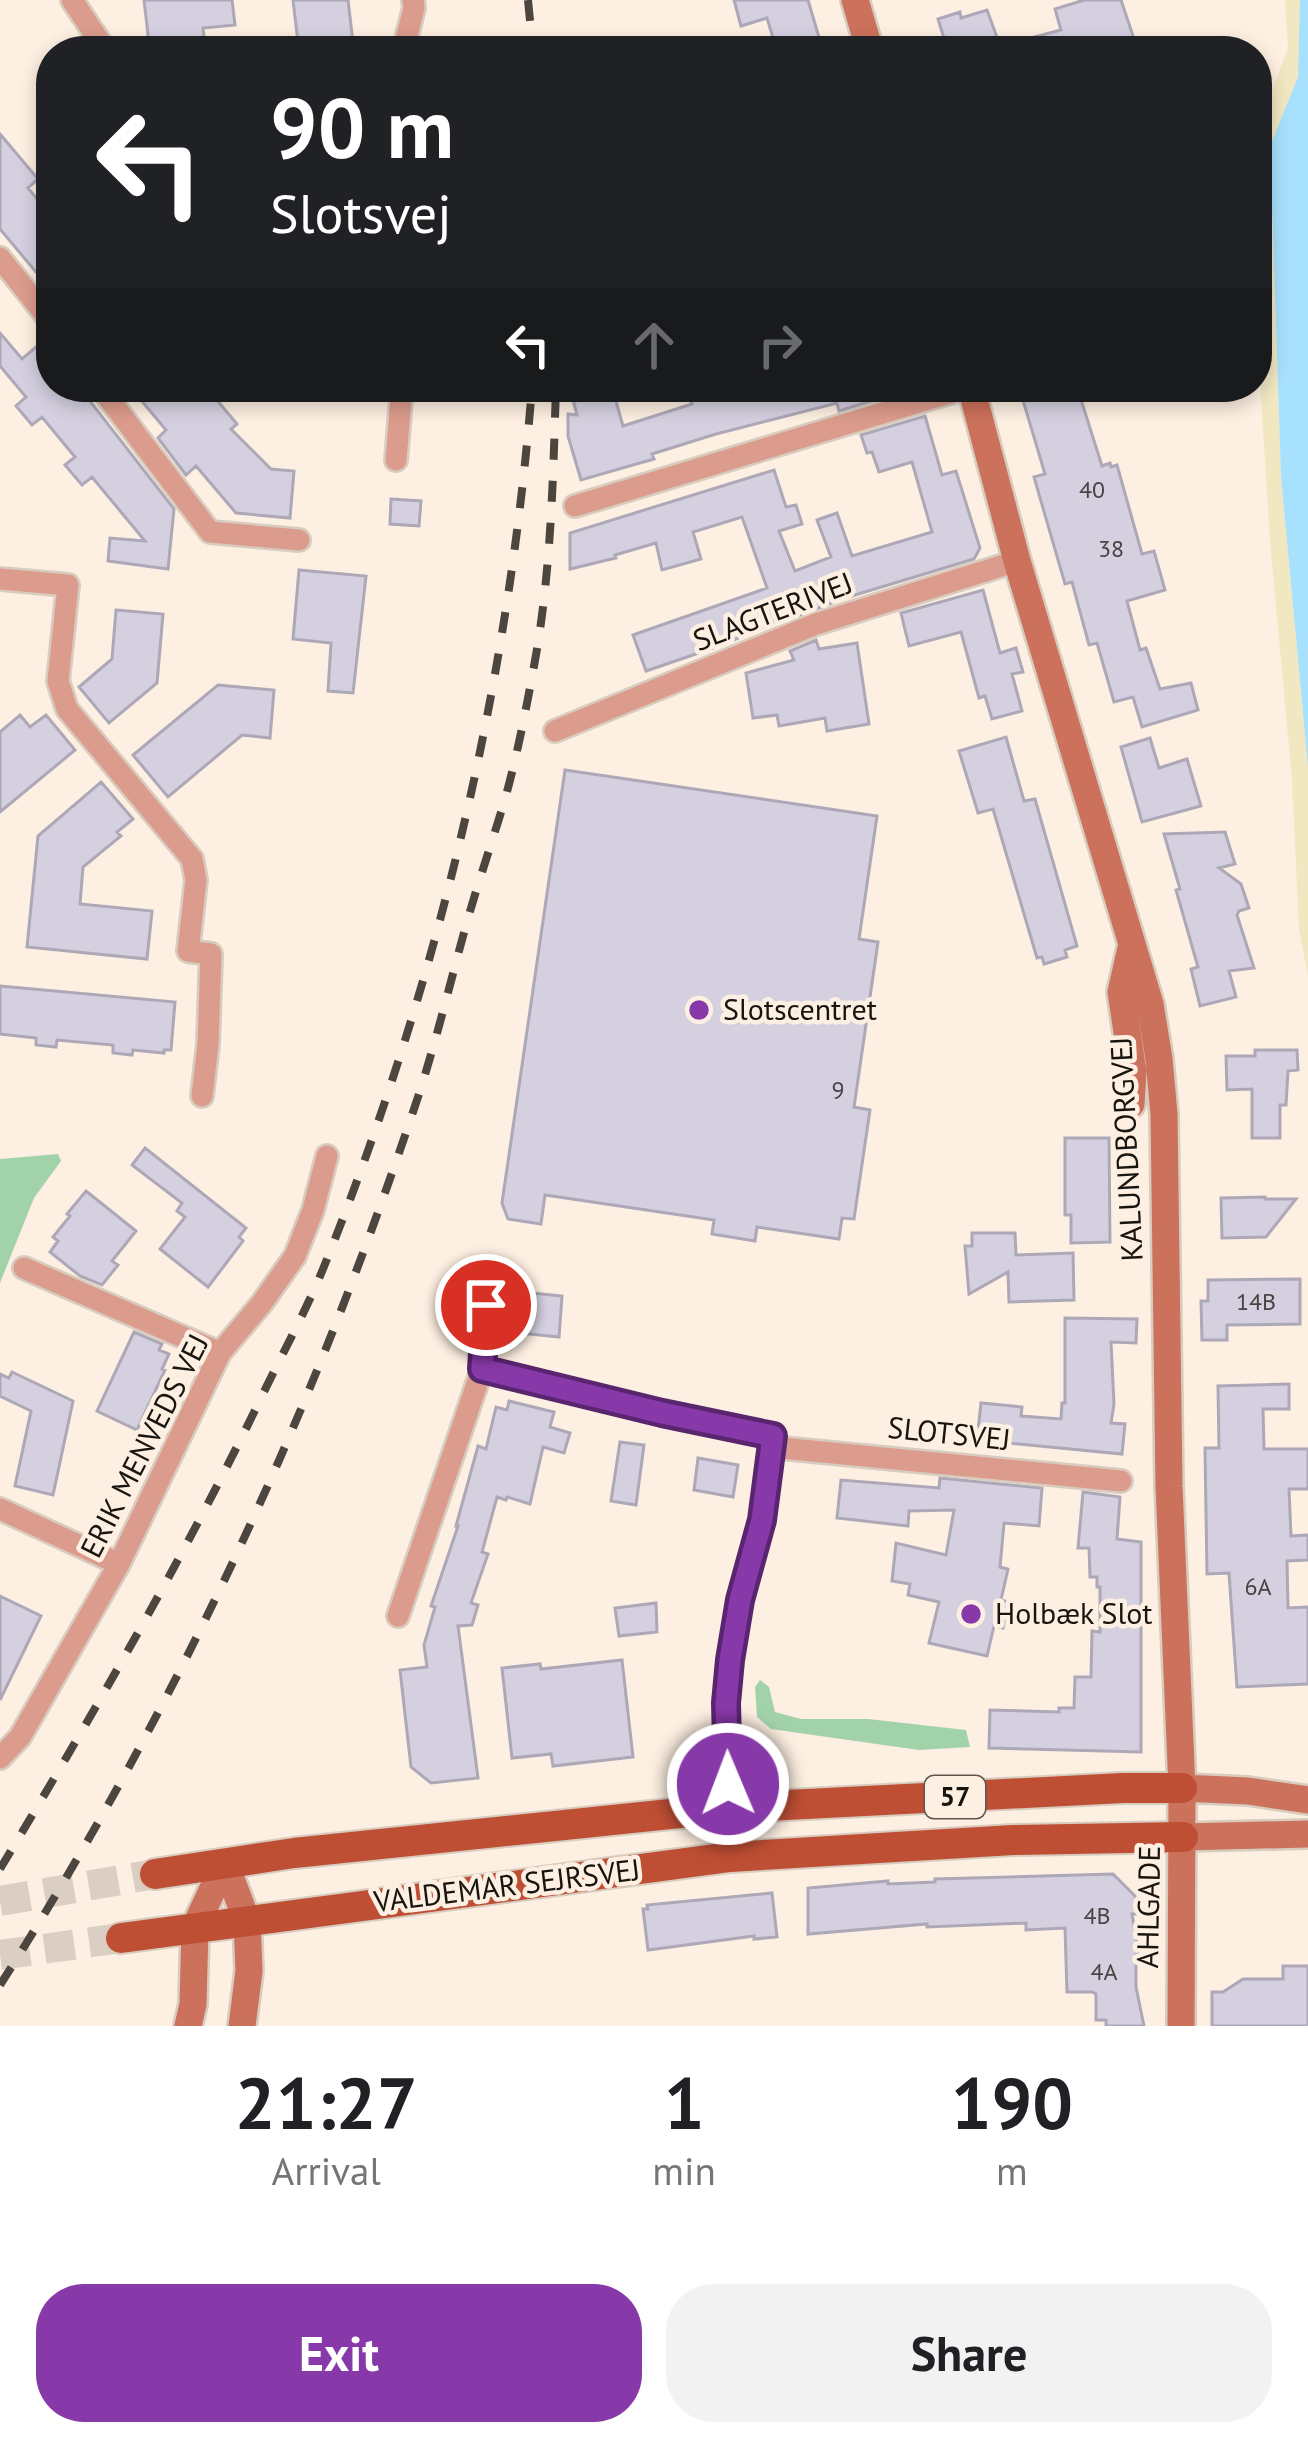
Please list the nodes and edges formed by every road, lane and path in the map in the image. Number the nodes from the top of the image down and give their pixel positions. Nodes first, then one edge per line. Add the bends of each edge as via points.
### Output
1 (72, 0) edge
2 (413, 0) edge
3 (855, 0) edge
4 (96, 36) edge
5 (407, 36) edge
6 (866, 36) edge
7 (0, 258) edge
8 (36, 303) edge
9 (111, 402) edge
10 (401, 402) edge
11 (920, 402) edge
12 (974, 402) edge
13 (396, 460) dead end
14 (574, 506) dead end
15 (299, 540) dead end
16 (1017, 561) junction
17 (0, 579) edge
18 (555, 731) dead end
19 (1132, 944) junction
20 (202, 1096) dead end
21 (1131, 1103) dead end
22 (327, 1156) dead end
23 (24, 1268) dead end
24 (489, 1273) dead end
25 (220, 1353) junction
26 (482, 1369) junction
27 (772, 1442) junction
28 (1121, 1481) dead end
29 (0, 1509) edge
30 (119, 1564) junction
31 (398, 1616) dead end
32 (0, 1758) edge
33 (1182, 1788) junction
34 (1308, 1800) edge
35 (728, 1808) junction
36 (1308, 1834) edge
37 (1183, 1837) junction
38 (730, 1857) junction
39 (225, 1863) junction
40 (155, 1874) tunnel mouth
41 (247, 1921) junction
42 (195, 1927) junction
43 (121, 1938) tunnel mouth
44 (188, 2026) edge
45 (242, 2026) edge
46 (1181, 2026) edge

1 - 4 street
2 - 5 street
3 - 6 street
7 - 8 street
9 - 15 street via 210,532
10 - 13 street
11 - 14 street
12 - 16 street, KALUNDBORGVEJ
16 - 18 street, SLAGTERIVEJ via 816,624
16 - 19 street, KALUNDBORGVEJ
17 - 20 street via 68,585 58,682 67,710 192,859 188,951 212,954
19 - 21 street via 1121,992
19 - 33 street, KALUNDBORGVEJ via 1155,1031 1164,1114
22 - 25 street, ERIK MENVEDS VEJ via 295,1256
23 - 25 street
24 - 26 street
25 - 30 street, ERIK MENVEDS VEJ
26 - 27 street, SLOTSVEJ
26 - 31 street
27 - 28 street, SLOTSVEJ
27 - 35 street via 730,1660
29 - 30 street
30 - 32 street, ERIK MENVEDS VEJ via 20,1737
33 - 34 street
33 - 35 main road, VALDEMAR SEJRSVEJ / 57
33 - 37 street, AHLGADE
35 - 38 street
35 - 39 main road, VALDEMAR SEJRSVEJ / 57
36 - 37 street
37 - 38 main road, VALDEMAR SEJRSVEJ / 57
37 - 46 street, AHLGADE
38 - 41 main road, VALDEMAR SEJRSVEJ / 57
39 - 40 main road, VALDEMAR SEJRSVEJ / 57
39 - 41 street
39 - 42 street
41 - 42 main road, VALDEMAR SEJRSVEJ / 57
41 - 45 street
42 - 43 main road, VALDEMAR SEJRSVEJ / 57
42 - 44 street

